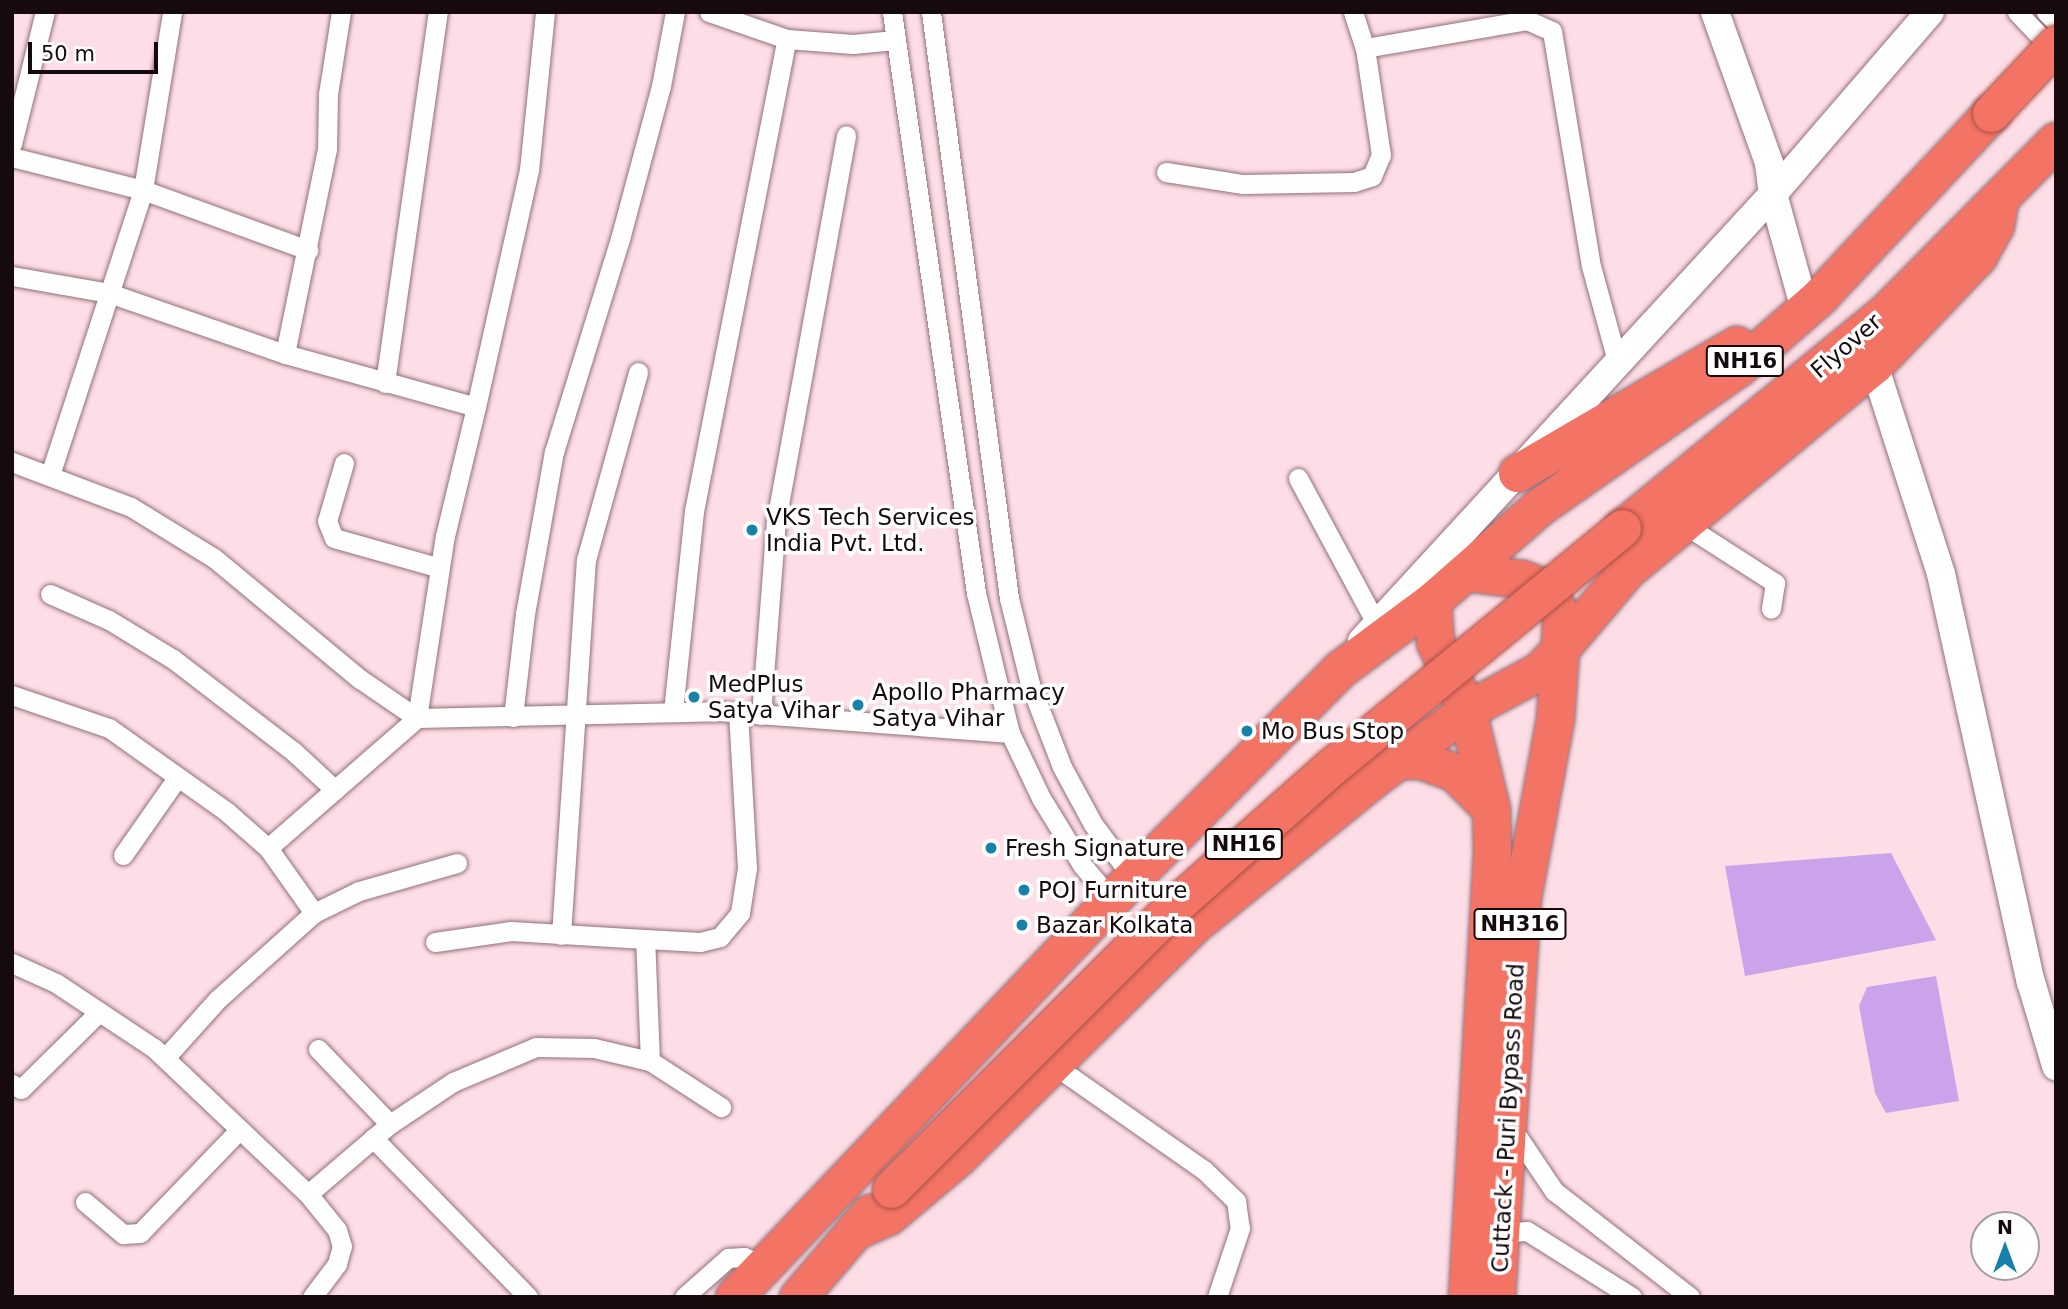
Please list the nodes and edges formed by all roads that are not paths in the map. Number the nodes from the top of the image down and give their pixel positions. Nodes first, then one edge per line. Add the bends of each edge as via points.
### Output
1 (45, 12) edge
2 (172, 12) edge
3 (341, 12) edge
4 (438, 12) edge
5 (545, 12) edge
6 (675, 12) edge
7 (709, 12) edge
8 (892, 12) edge
9 (931, 12) edge
10 (1353, 12) edge
11 (1715, 12) edge
12 (1930, 12) edge
13 (2017, 12) edge
14 (2046, 12) edge
15 (1517, 17) edge
16 (2056, 22) edge
17 (787, 39) junction
18 (895, 40) junction
19 (2056, 44) edge
20 (1365, 48) junction
21 (2056, 53) edge
22 (846, 135) dead end
23 (12, 144) edge
24 (2050, 147) edge
25 (12, 157) edge
26 (1166, 172) dead end
27 (143, 190) junction
28 (1773, 194) junction
29 (2000, 198) junction
30 (308, 250) junction
31 (12, 276) edge
32 (109, 293) junction
33 (1793, 320) junction
34 (285, 354) junction
35 (1617, 361) junction
36 (1874, 365) junction
37 (638, 372) dead end
38 (386, 383) junction
39 (476, 407) junction
40 (12, 462) edge
41 (344, 463) dead end
42 (1517, 473) junction
43 (50, 475) junction
44 (1298, 478) dead end
45 (1682, 523) junction
46 (440, 568) junction
47 (1466, 572) junction
48 (51, 594) dead end
49 (1433, 601) junction
50 (1593, 606) junction
51 (1771, 609) dead end
52 (1376, 623) junction
53 (1560, 649) junction
54 (1340, 669) junction
55 (12, 695) edge
56 (1557, 696) junction
57 (1467, 710) junction
58 (674, 711) junction
59 (738, 713) junction
60 (578, 715) junction
61 (761, 715) junction
62 (417, 718) junction
63 (513, 718) junction
64 (1010, 733) junction
65 (1400, 760) junction
66 (177, 778) junction
67 (335, 790) junction
68 (1491, 809) junction
69 (268, 848) junction
70 (123, 855) dead end
71 (457, 863) dead end
72 (1122, 889) junction
73 (314, 913) junction
74 (561, 935) junction
75 (645, 939) junction
76 (435, 942) dead end
77 (12, 963) edge
78 (99, 1012) junction
79 (318, 1049) dead end
80 (165, 1058) junction
81 (650, 1061) junction
82 (1051, 1063) junction
83 (2056, 1066) edge
84 (15, 1090) edge
85 (721, 1107) dead end
86 (390, 1124) junction
87 (240, 1129) junction
88 (1498, 1136) junction
89 (373, 1138) junction
90 (308, 1194) junction
91 (85, 1202) dead end
92 (1504, 1224) junction
93 (854, 1231) junction
94 (738, 1274) edge
95 (799, 1296) edge
96 (312, 1297) edge
97 (528, 1297) edge
98 (684, 1297) edge
99 (1217, 1297) edge
100 (1467, 1297) edge
101 (1496, 1297) edge
102 (1632, 1297) edge
103 (1690, 1297) edge

1 - 23 street
2 - 27 street
3 - 30 street via 328,94 327,149
4 - 38 street
5 - 39 street via 528,170
6 - 63 street via 661,86 620,239 554,452 525,614
7 - 17 street
8 - 18 street
9 - 72 street via 1009,598 1030,684 1062,767
10 - 20 street
11 - 28 street via 1769,163
12 - 28 street
13 - 21 street
14 - 16 street
15 - 20 street
15 - 35 street via 1546,25 1555,41 1591,266
17 - 18 street via 853,44
17 - 58 street via 694,511
18 - 64 street via 976,593
19 - 33 highway, NH16, bridge
20 - 26 street via 1381,155 1372,176 1354,182 1243,184
22 - 61 street via 776,521
24 - 29 highway, NH16
25 - 27 street
27 - 30 street
27 - 32 street
28 - 33 street
28 - 35 street
29 - 36 highway via 1995,225 1978,256
29 - 93 highway, Flyover / NH16, bridge via 1855,340 1330,768 1170,910
30 - 34 street
31 - 32 street
32 - 34 street
32 - 43 street
33 - 42 highway via 1729,347 1607,424
33 - 47 highway, NH16 via 1739,367 1539,508
34 - 38 street
35 - 42 street
36 - 45 highway
36 - 83 street via 1941,575 2031,982
37 - 60 street via 590,536
38 - 39 street
39 - 46 street
40 - 43 street
41 - 46 street via 327,521 330,534 343,542
42 - 52 street
43 - 62 street via 131,507 214,558 360,679
44 - 52 street
45 - 50 highway
45 - 51 street via 1775,583
46 - 62 street
47 - 49 highway, NH16
47 - 53 highway via 1522,579 1542,587 1561,616
48 - 67 street via 109,620 173,659 293,751
49 - 54 highway, NH16
49 - 57 highway via 1435,642
50 - 53 highway
50 - 56 highway
52 - 54 street
53 - 56 highway, Cuttack - Puri Bypass Road / NH316
53 - 57 highway via 1539,671
54 - 72 highway, NH16
55 - 66 street via 109,728
56 - 88 highway, Cuttack - Puri Bypass Road / NH316 via 1522,897
57 - 65 highway
57 - 68 highway, Cuttack - Puri Bypass Road / NH316
58 - 59 street
58 - 60 street
59 - 61 street
59 - 75 street via 747,868 740,913 720,937 700,942
60 - 63 street
60 - 74 street
61 - 64 street
62 - 63 street
62 - 67 street
64 - 72 street via 1041,798 1082,864
65 - 68 highway via 1421,760 1454,772
65 - 82 highway via 1192,926
66 - 69 street
66 - 70 street
67 - 69 street
68 - 88 highway, Cuttack - Puri Bypass Road / NH316
69 - 73 street
71 - 73 street via 359,891
72 - 94 highway, NH16
73 - 80 street via 218,999
74 - 75 street
74 - 76 street via 511,931
75 - 81 street
77 - 78 street via 56,983
78 - 80 street
78 - 84 street
79 - 86 street
80 - 87 street
81 - 85 street
81 - 86 street via 594,1048 536,1047 453,1082
82 - 93 highway via 913,1196 888,1216
82 - 99 street via 1204,1170 1236,1201 1240,1228
86 - 89 street
87 - 90 street
87 - 91 street via 139,1233 123,1234
88 - 92 highway, Cuttack - Puri Bypass Road / NH316
88 - 100 highway, Cuttack - Puri Bypass Road / NH316 via 1474,1193
88 - 103 street via 1553,1191
89 - 90 street
89 - 97 street
90 - 96 street via 337,1230 342,1246 337,1265
92 - 101 highway, Cuttack - Puri Bypass Road / NH316
92 - 102 street via 1527,1231
93 - 95 highway, NH16
94 - 98 street

